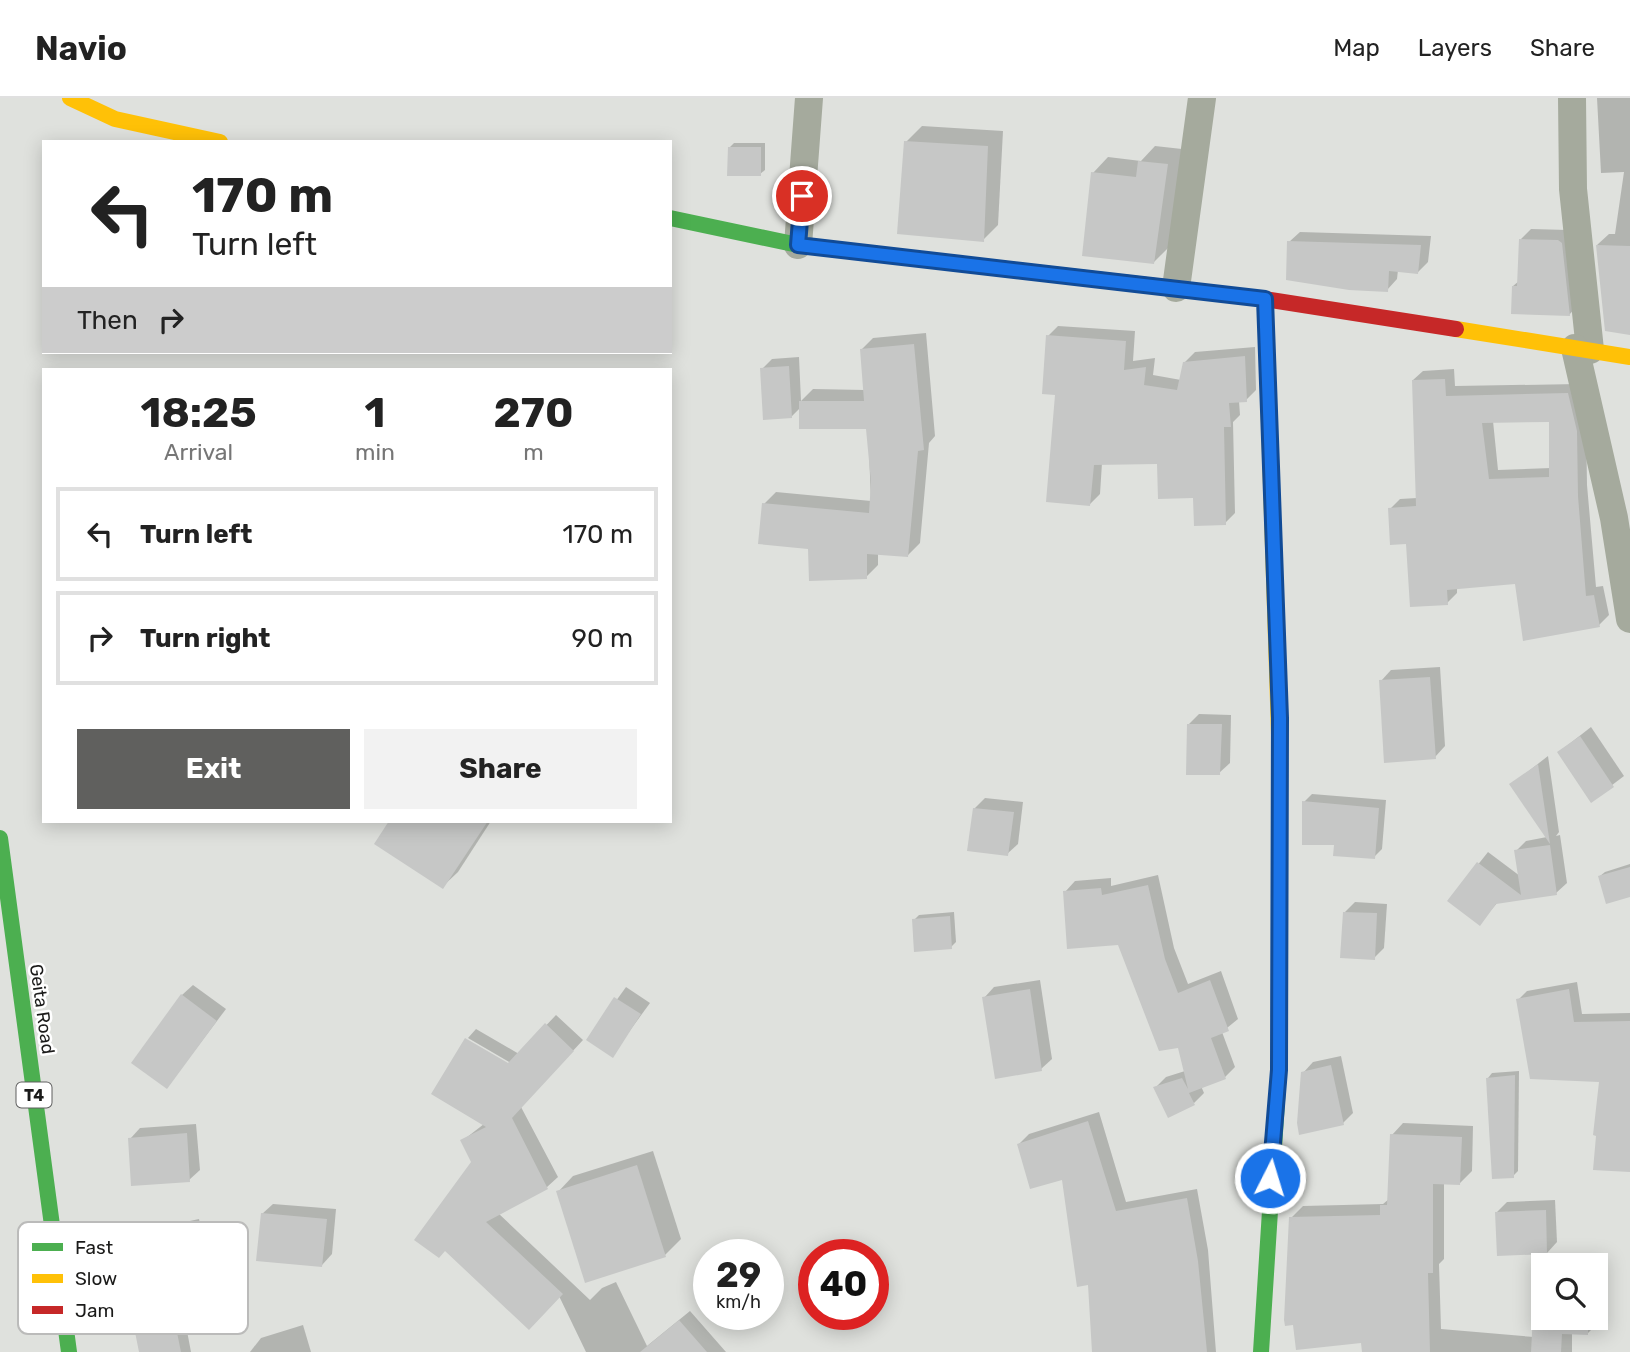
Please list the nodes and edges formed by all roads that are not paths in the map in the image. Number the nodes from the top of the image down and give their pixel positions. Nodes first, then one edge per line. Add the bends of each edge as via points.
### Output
1 (70, 98) edge
2 (809, 98) edge
3 (1202, 98) edge
4 (1572, 98) edge
5 (211, 140) edge
6 (672, 218) edge
7 (798, 245) junction
8 (1176, 288) junction
9 (1265, 299) junction
10 (1582, 349) junction
11 (1630, 357) edge
12 (1630, 619) edge
13 (0, 838) edge
14 (52, 1222) edge
15 (67, 1334) edge
16 (69, 1352) edge
17 (1261, 1352) edge

1 - 5 main road via 115,118
2 - 7 street
3 - 8 street
4 - 10 street
6 - 7 main road
7 - 8 main road
8 - 9 main road
9 - 10 main road
9 - 17 main road via 1280,718 1280,937 1279,1070
10 - 11 main road
10 - 12 street
13 - 14 main road, Geita Road / T4
15 - 16 main road, Geita Road / T4

